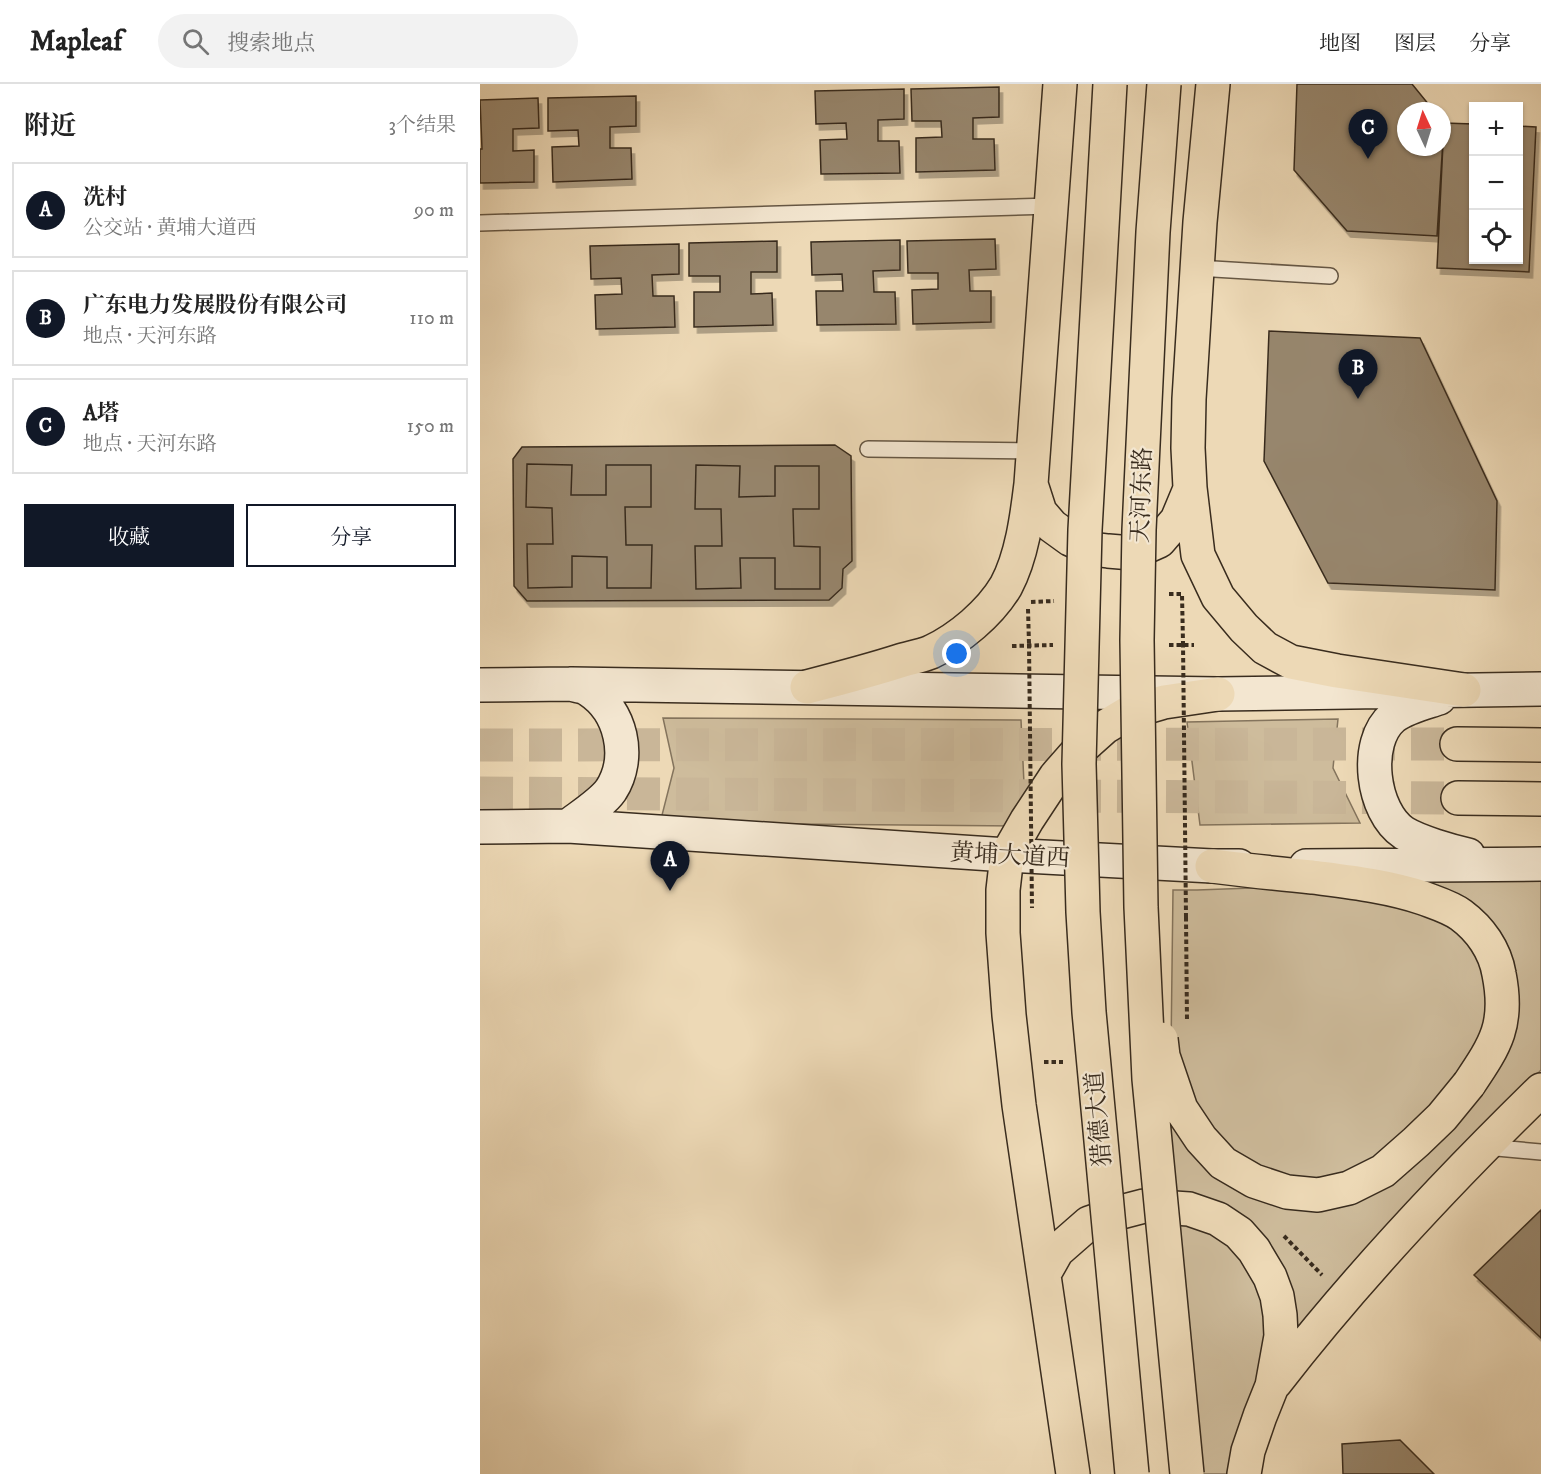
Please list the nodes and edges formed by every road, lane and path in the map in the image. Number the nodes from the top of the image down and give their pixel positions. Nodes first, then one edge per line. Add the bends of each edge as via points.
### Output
1 (1060, 84) edge
2 (1110, 84) edge
3 (1164, 84) edge
4 (1212, 84) edge
5 (1051, 206) junction
6 (480, 223) edge
7 (1197, 268) junction
8 (1330, 276) dead end
9 (868, 449) dead end
10 (1034, 452) junction
11 (1031, 484) junction
12 (1190, 489) junction
13 (1182, 594) dead end
14 (1063, 600) dead end
15 (480, 684) edge
16 (571, 684) junction
17 (807, 687) junction
18 (1464, 690) junction
19 (1541, 690) edge
20 (1218, 694) junction
21 (1458, 744) tunnel mouth
22 (1541, 745) edge
23 (1458, 798) tunnel mouth
24 (1541, 799) edge
25 (568, 826) junction
26 (480, 827) edge
27 (1007, 855) junction
28 (1508, 864) junction
29 (1541, 864) edge
30 (1212, 866) junction
31 (1141, 907) junction
32 (1032, 908) dead end
33 (1187, 1024) dead end
34 (1541, 1090) edge
35 (1483, 1147) junction
36 (1541, 1152) edge
37 (1044, 1274) junction
38 (1272, 1386) junction
39 (1073, 1474) edge
40 (1132, 1474) edge
41 (1187, 1474) edge
42 (1244, 1474) edge

1 - 5 main road
2 - 40 main road, 猎德大道, bridge via 1085,530 1079,764 1089,1012
3 - 31 main road, 天河东路, bridge via 1139,530
4 - 7 main road
5 - 6 lane
5 - 10 main road
7 - 8 lane
7 - 12 main road via 1189,399
9 - 10 lane
10 - 11 main road
11 - 12 main road via 1040,512 1070,539 1092,549 1132,553 1159,541 1177,520
11 - 17 main road via 1017,557 1005,586 986,612 960,635 931,652
12 - 18 main road via 1198,555 1218,597 1265,648 1292,662
13 - 33 path, bridge
14 - 32 path, bridge via 1028,602
15 - 16 main road
16 - 17 main road
16 - 25 main road via 587,688 611,713 620,732 622,755 619,774 610,791
17 - 20 main road
18 - 19 main road
18 - 20 main road
18 - 28 main road via 1410,707 1393,717 1382,730 1374,755 1382,804 1404,833 1444,849
20 - 27 main road via 1164,702 1130,712 1105,727 1056,776
21 - 22 main road
23 - 24 main road
25 - 26 main road, 黄埔大道西
25 - 27 main road, 黄埔大道西
27 - 30 main road, 黄埔大道西
27 - 37 main road via 1003,933 1009,1015
28 - 29 main road, 黄埔大道西
28 - 30 main road, 黄埔大道西
30 - 31 main road, bridge via 1403,892 1460,914 1486,941 1497,962 1501,984 1500,1030 1487,1057 1442,1117 1383,1171 1349,1188 1318,1195 1287,1192 1254,1181 1222,1163 1181,1109 1163,1056
31 - 41 main road, bridge via 1149,1079
34 - 35 main road
35 - 36 lane
35 - 38 main road via 1326,1318
37 - 38 main road via 1057,1251 1089,1223 1121,1212 1144,1206 1189,1209 1218,1219 1239,1233 1254,1250 1277,1296 1281,1336
37 - 39 main road
38 - 42 main road via 1248,1451

